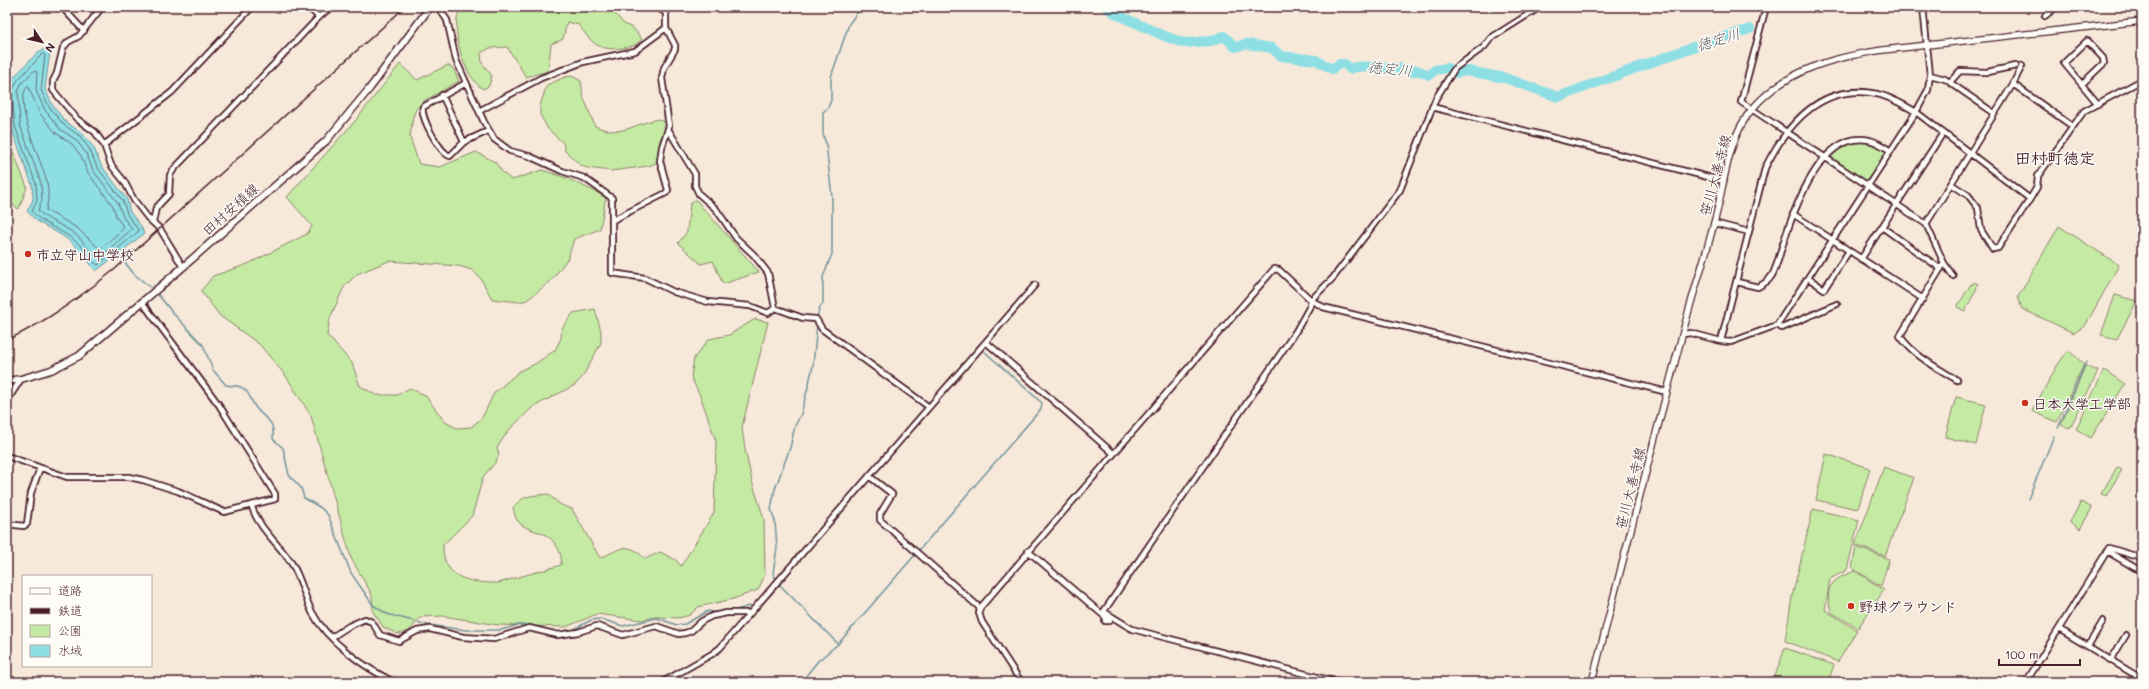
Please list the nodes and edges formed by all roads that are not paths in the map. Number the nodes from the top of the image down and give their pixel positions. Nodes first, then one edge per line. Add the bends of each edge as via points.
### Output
1 (62, 7) edge
2 (102, 7) edge
3 (252, 7) edge
4 (308, 7) edge
5 (332, 7) edge
6 (430, 7) edge
7 (438, 7) edge
8 (657, 7) edge
9 (670, 7) edge
10 (1540, 7) edge
11 (1766, 7) edge
12 (1923, 7) edge
13 (2056, 7) edge
14 (666, 13) junction
15 (2045, 16) dead end
16 (319, 17) junction
17 (2142, 21) edge
18 (666, 28) junction
19 (84, 31) junction
20 (1927, 46) junction
21 (2016, 66) dead end
22 (2022, 66) dead end
23 (1930, 74) junction
24 (2142, 80) edge
25 (1950, 82) junction
26 (466, 83) junction
27 (2013, 84) junction
28 (2082, 84) junction
29 (442, 95) junction
30 (2098, 104) junction
31 (1432, 107) junction
32 (1752, 109) junction
33 (479, 111) junction
34 (1916, 112) junction
35 (1994, 113) junction
36 (2072, 126) junction
37 (668, 129) junction
38 (488, 131) junction
39 (1786, 131) junction
40 (1943, 133) junction
41 (464, 142) junction
42 (104, 145) junction
43 (1891, 151) junction
44 (1969, 153) junction
45 (1826, 156) junction
46 (1724, 181) junction
47 (1950, 184) junction
48 (1868, 186) junction
49 (2030, 199) junction
50 (1897, 205) junction
51 (1793, 214) junction
52 (613, 220) junction
53 (153, 222) junction
54 (1714, 223) junction
55 (1926, 224) junction
56 (1882, 227) junction
57 (1749, 232) junction
58 (1833, 241) junction
59 (1849, 251) junction
60 (1861, 259) junction
61 (1944, 263) junction
62 (183, 267) junction
63 (1941, 269) junction
64 (1953, 276) dead end
65 (1808, 278) junction
66 (1737, 282) junction
67 (1035, 285) dead end
68 (1923, 299) junction
69 (1311, 300) junction
70 (142, 302) junction
71 (1836, 304) dead end
72 (775, 308) junction
73 (1777, 325) junction
74 (1683, 334) junction
75 (1721, 341) junction
76 (986, 342) junction
77 (21, 379) junction
78 (7, 380) edge
79 (1957, 380) dead end
80 (1667, 392) junction
81 (7, 401) edge
82 (929, 407) junction
83 (1113, 453) junction
84 (7, 456) edge
85 (40, 468) junction
86 (869, 476) junction
87 (252, 506) junction
88 (7, 524) edge
89 (1028, 551) junction
90 (2107, 551) junction
91 (2142, 558) edge
92 (2142, 572) edge
93 (980, 608) junction
94 (750, 613) junction
95 (1104, 613) junction
96 (1105, 621) dead end
97 (2103, 621) dead end
98 (2059, 629) junction
99 (2126, 635) dead end
100 (332, 637) junction
101 (2088, 646) junction
102 (2111, 660) junction
103 (2142, 672) edge
104 (2140, 678) edge
105 (394, 682) edge
106 (663, 682) edge
107 (1021, 682) edge
108 (1337, 682) edge
109 (1592, 682) edge
110 (2026, 682) edge
111 (2136, 682) edge

1 - 19 street
2 - 19 street
3 - 42 street via 172,92
4 - 16 street
5 - 16 street
6 - 62 main road, 田村安積線 via 366,94 326,140
7 - 26 street via 447,20 456,60
8 - 14 street
9 - 14 street
10 - 31 street via 1491,38 1484,47 1458,65
11 - 32 street via 1741,102
12 - 20 street
13 - 15 street
14 - 18 street
16 - 53 street via 174,169 170,175 169,194 156,208
17 - 20 street, 笹川大善寺線
18 - 33 street via 635,51 583,62 541,78
18 - 37 street via 675,45 662,78
19 - 42 street via 63,48 53,81 53,90 61,102 77,119 95,132
20 - 23 street
20 - 32 street, 笹川大善寺線 via 1858,53 1814,65 1776,87
21 - 25 street via 1987,72 1960,71
22 - 27 street
23 - 25 street
23 - 34 street via 1928,90
24 - 30 street
25 - 35 street
26 - 29 street
26 - 33 street
27 - 35 street
27 - 36 street
28 - 28 street via 2064,63 2087,41 2103,58 2104,63
28 - 30 street
29 - 41 street
29 - 41 street via 425,105 422,110 435,141 445,155 449,156
30 - 36 street via 2084,111
31 - 46 street
31 - 69 street via 1400,190 1333,278
32 - 39 street
32 - 46 street, 笹川大善寺線 via 1735,137
33 - 38 street
34 - 39 street via 1877,94 1852,92 1829,98 1812,108
34 - 40 street
34 - 43 street
35 - 44 street
36 - 49 street via 2038,176 2037,187
37 - 52 street via 660,161 667,191
37 - 72 street via 695,174 695,186 699,194 716,209 736,238 768,273
38 - 41 street
38 - 52 street via 506,149 584,178 599,187 612,198
39 - 45 street
39 - 57 street via 1765,168
40 - 44 street
40 - 50 street
42 - 53 street via 113,168 124,181 134,200
43 - 45 street via 1877,143 1862,140 1840,145
43 - 48 street
44 - 47 street
44 - 49 street
45 - 48 street
45 - 51 street
46 - 54 street, 笹川大善寺線
47 - 49 street via 1968,195 1978,208 1981,230 1994,249 1998,248
47 - 55 street
48 - 50 street
48 - 58 street
50 - 55 street
50 - 56 street
51 - 58 street
51 - 66 street via 1771,278 1758,287
52 - 72 street via 612,273 645,278 679,294 714,304 750,306 768,313
53 - 62 street
54 - 57 street
54 - 74 street, 笹川大善寺線
55 - 61 street
56 - 60 street
56 - 63 street
57 - 66 street
58 - 59 street
58 - 65 street
59 - 60 street
59 - 65 street via 1824,289
60 - 68 street
61 - 63 street
61 - 64 street
62 - 70 main road, 田村安積線
63 - 68 street
65 - 73 street
66 - 75 street
67 - 76 street
68 - 79 street via 1900,336 1919,356
69 - 80 street via 1323,307
69 - 83 street via 1278,270 1272,271
69 - 95 street via 1296,331
70 - 77 main road, 田村安積線 via 79,356 51,370
70 - 87 street via 220,405 275,494 274,500
71 - 73 street via 1782,328
72 - 82 street via 799,317 818,320 822,329
73 - 75 street via 1731,342
74 - 75 street via 1691,333
74 - 80 street, 笹川大善寺線
76 - 82 street
76 - 83 street
77 - 78 main road, 田村安積線
77 - 81 street
80 - 109 street, 笹川大善寺線
82 - 86 street
83 - 89 street
84 - 85 street
85 - 87 street via 67,477 128,477 144,480 178,491 224,512
85 - 88 street via 31,493 27,524
86 - 93 street via 892,494 880,514 880,520
86 - 94 street
87 - 100 street via 258,522 292,564 313,614
89 - 93 street
89 - 95 street
90 - 91 street via 2109,548
90 - 92 street
90 - 98 street
93 - 107 street via 982,622
94 - 100 street via 727,612 712,616 691,631 679,634 656,626 623,635 598,626 558,635 529,628 494,639 463,637 430,629 395,641 380,636 372,622 365,619
94 - 106 street via 715,652
95 - 96 street via 1110,621
95 - 108 street via 1132,629
97 - 101 street
98 - 101 street
98 - 110 street
99 - 102 street
100 - 105 street via 365,666
101 - 102 street
102 - 104 street
103 - 104 street
104 - 111 street

